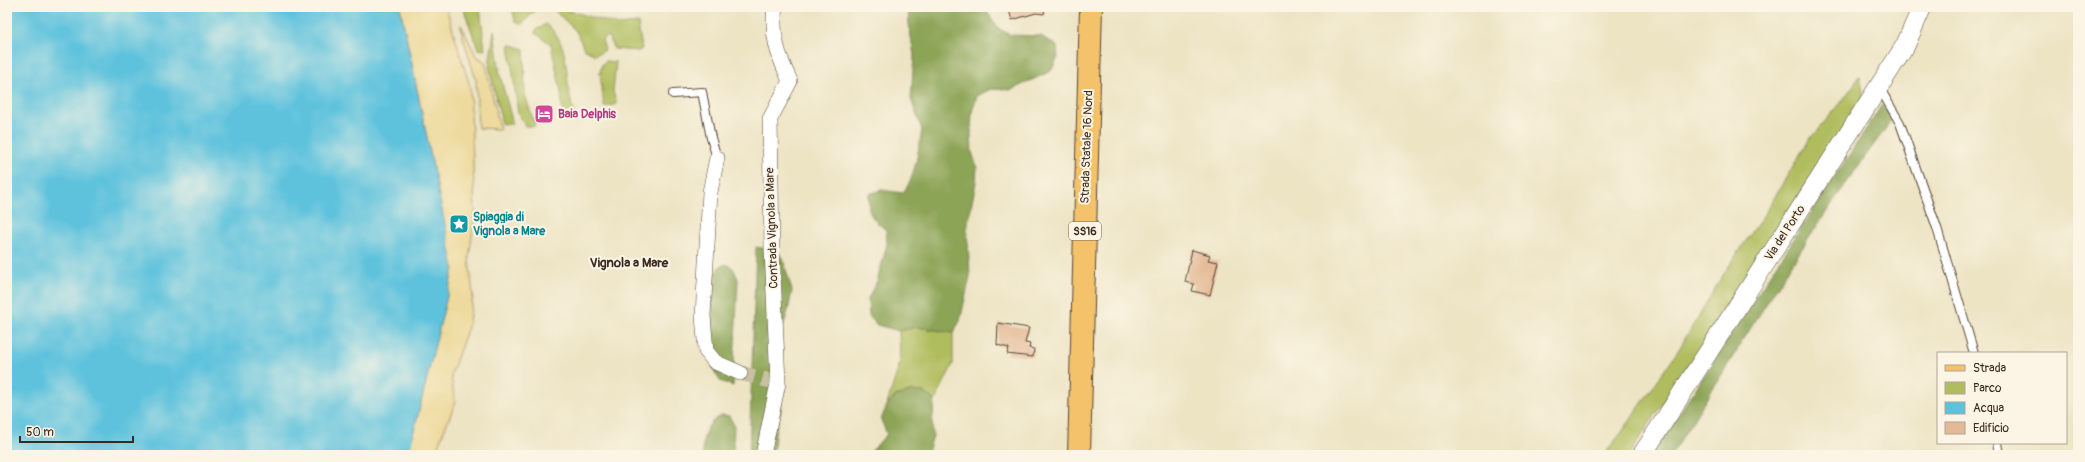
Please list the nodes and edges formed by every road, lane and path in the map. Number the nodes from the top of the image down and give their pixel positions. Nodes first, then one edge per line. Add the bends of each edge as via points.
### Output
1 (775, 7) edge
2 (1091, 7) edge
3 (1922, 7) edge
4 (1879, 86) junction
5 (673, 94) dead end
6 (717, 158) joint
7 (1974, 352) edge
8 (740, 373) tunnel mouth
9 (1997, 444) edge
10 (763, 455) edge
11 (1078, 455) edge
12 (1642, 455) edge
13 (1999, 455) edge

1 - 10 street, Contrada Vignola a Mare via 773,23 778,53 790,81 770,119 778,383
2 - 11 main road, Strada Statale 16 Nord / SS16
3 - 4 street, Via del Porto via 1904,46
4 - 7 lane via 1900,123 1937,228
4 - 12 street, Via del Porto
5 - 6 lane via 702,92
6 - 8 street via 710,192 703,316 706,351 715,362
9 - 13 lane

